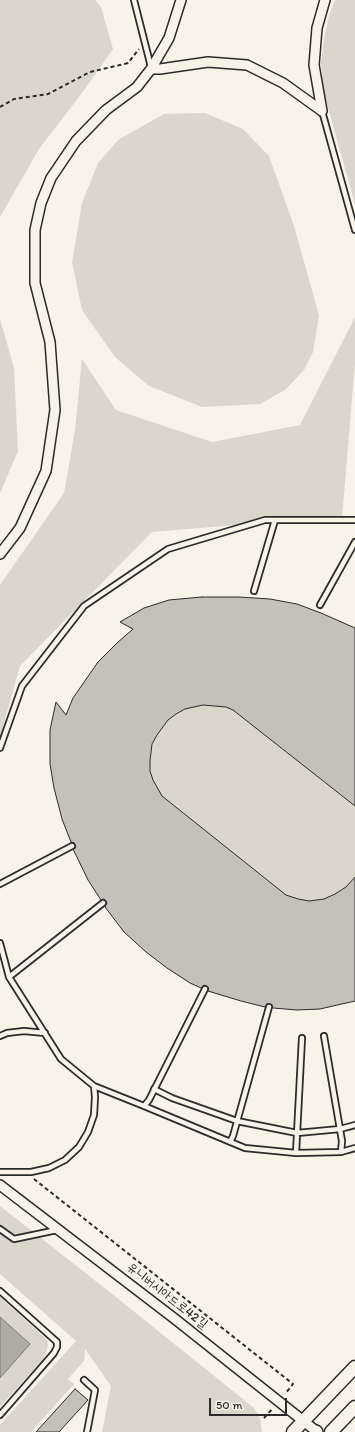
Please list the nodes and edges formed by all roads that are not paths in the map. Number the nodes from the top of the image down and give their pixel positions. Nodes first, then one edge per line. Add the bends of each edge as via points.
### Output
1 (134, 0) edge
2 (181, 0) edge
3 (325, 0) edge
4 (151, 69) junction
5 (322, 110) junction
6 (355, 230) edge
7 (275, 520) junction
8 (355, 520) edge
9 (355, 542) edge
10 (0, 554) edge
11 (254, 591) dead end
12 (320, 605) dead end
13 (0, 748) edge
14 (72, 846) dead end
15 (0, 884) edge
16 (103, 903) dead end
17 (0, 943) edge
18 (9, 977) junction
19 (205, 989) dead end
20 (269, 1007) dead end
21 (44, 1033) junction
22 (0, 1036) edge
23 (324, 1036) dead end
24 (302, 1038) dead end
25 (94, 1086) junction
26 (154, 1090) junction
27 (144, 1106) junction
28 (237, 1121) junction
29 (355, 1124) edge
30 (340, 1129) junction
31 (297, 1132) junction
32 (230, 1142) junction
33 (355, 1148) edge
34 (341, 1152) junction
35 (296, 1153) junction
36 (0, 1172) edge
37 (0, 1185) edge
38 (0, 1228) edge
39 (59, 1230) junction
40 (0, 1291) edge
41 (355, 1367) edge
42 (84, 1380) dead end
43 (355, 1407) edge
44 (0, 1415) edge
45 (303, 1421) junction
46 (87, 1432) edge
47 (293, 1432) edge
48 (316, 1432) edge
49 (331, 1432) edge

1 - 4 lane
2 - 4 street via 169,38
3 - 5 street via 317,28 314,65
4 - 5 street via 208,62 247,65 283,83
4 - 10 street via 137,87 106,110 76,141 52,178 41,204 35,230 34,283 50,342 56,410 46,471 20,528
5 - 6 lane
7 - 8 lane
7 - 11 lane
7 - 13 lane via 265,520 168,549 84,606 22,686
9 - 12 lane
14 - 15 lane
16 - 18 lane
17 - 18 lane
18 - 21 lane
19 - 26 lane
20 - 28 lane
21 - 22 lane via 24,1031
21 - 25 lane via 61,1059
23 - 30 lane
24 - 31 lane
25 - 27 lane
25 - 36 lane via 94,1115 88,1132 79,1147 65,1160 49,1168 26,1172
26 - 27 lane
26 - 28 lane
27 - 32 lane
28 - 31 lane
28 - 32 lane
29 - 30 lane
30 - 31 lane
30 - 34 lane
31 - 35 lane
32 - 35 lane via 245,1148
33 - 34 lane
34 - 35 lane
37 - 39 street, 유니버시아드로42길
38 - 39 lane via 14,1239
39 - 45 street, 유니버시아드로42길 via 176,1319
40 - 44 lane via 57,1342 57,1347 54,1354
41 - 45 main road
42 - 46 lane via 96,1390
43 - 49 main road
45 - 47 main road
45 - 48 street, 유니버시아드로42길

